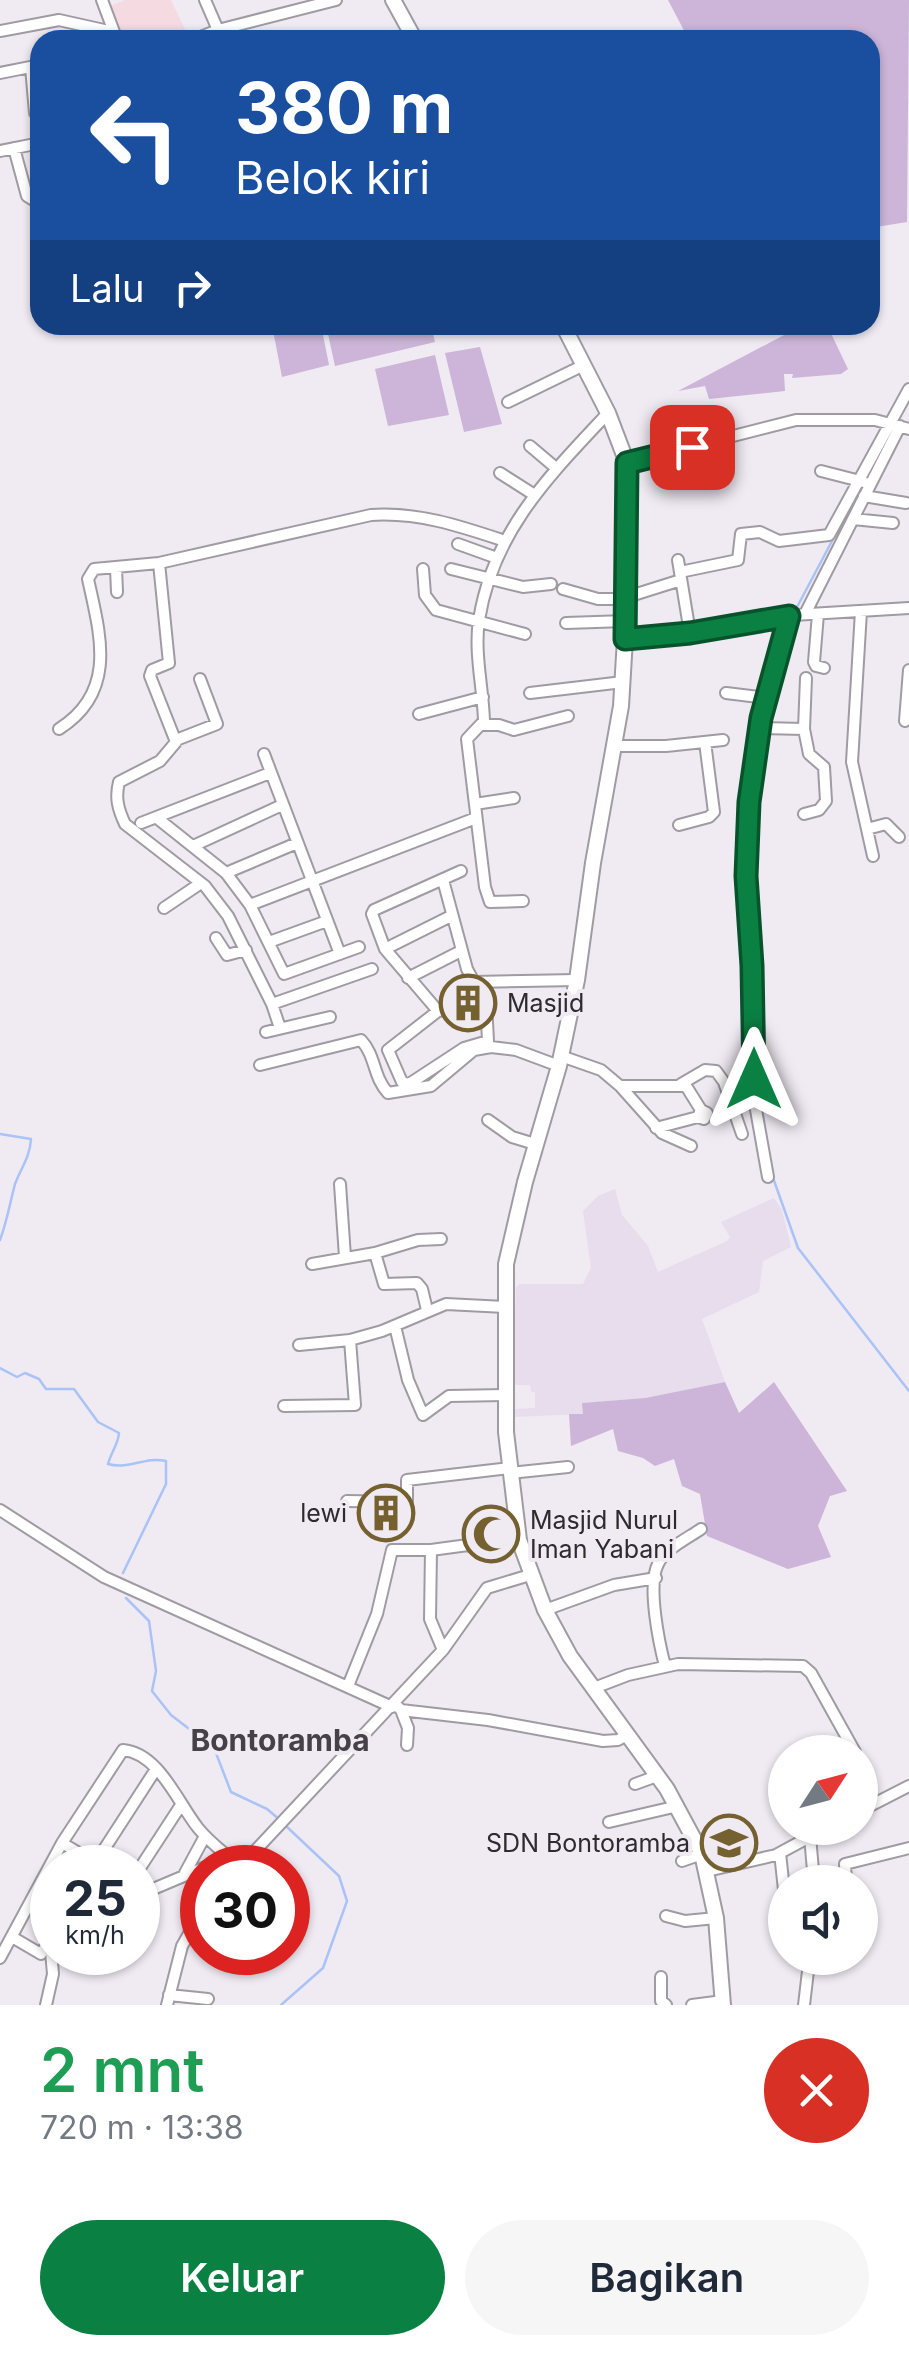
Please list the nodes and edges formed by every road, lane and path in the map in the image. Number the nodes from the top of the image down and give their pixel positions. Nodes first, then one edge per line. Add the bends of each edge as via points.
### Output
1 (102, 0) edge
2 (206, 0) edge
3 (336, 0) edge
4 (393, 0) edge
5 (94, 30) edge
6 (113, 30) edge
7 (218, 30) joint
8 (409, 30) edge
9 (0, 31) edge
10 (30, 67) edge
11 (0, 73) edge
12 (30, 145) edge
13 (14, 148) junction
14 (0, 151) edge
15 (30, 198) edge
16 (569, 335) edge
17 (584, 366) junction
18 (909, 389) edge
19 (508, 402) dead end
20 (608, 413) junction
21 (898, 426) edge
22 (530, 446) dead end
23 (627, 463) junction
24 (556, 468) junction
25 (822, 472) dead end
26 (500, 473) dead end
27 (865, 482) junction
28 (533, 494) junction
29 (864, 496) junction
30 (906, 503) dead end
31 (853, 519) junction
32 (893, 524) dead end
33 (505, 541) junction
34 (458, 544) dead end
35 (497, 558) junction
36 (159, 563) junction
37 (116, 568) junction
38 (424, 569) dead end
39 (451, 569) dead end
40 (680, 571) junction
41 (491, 580) junction
42 (551, 584) dead end
43 (563, 589) dead end
44 (117, 592) dead end
45 (627, 598) junction
46 (909, 608) edge
47 (861, 611) junction
48 (818, 614) junction
49 (797, 615) junction
50 (479, 620) junction
51 (626, 622) junction
52 (566, 623) dead end
53 (690, 633) junction
54 (525, 634) dead end
55 (625, 639) junction
56 (824, 668) dead end
57 (909, 670) edge
58 (806, 678) dead end
59 (200, 679) dead end
60 (623, 682) junction
61 (530, 693) dead end
62 (726, 693) dead end
63 (482, 698) junction
64 (767, 698) junction
65 (419, 714) dead end
66 (568, 716) dead end
67 (905, 721) dead end
68 (481, 725) junction
69 (60, 728) dead end
70 (763, 729) junction
71 (804, 729) junction
72 (176, 740) junction
73 (722, 740) dead end
74 (705, 742) junction
75 (614, 746) junction
76 (264, 754) dead end
77 (270, 772) junction
78 (514, 798) dead end
79 (475, 804) junction
80 (282, 806) junction
81 (804, 814) dead end
82 (157, 818) junction
83 (476, 818) junction
84 (141, 822) dead end
85 (679, 825) dead end
86 (867, 829) junction
87 (899, 837) dead end
88 (297, 843) junction
89 (193, 846) junction
90 (872, 856) dead end
91 (460, 871) dead end
92 (226, 872) junction
93 (443, 880) junction
94 (201, 882) junction
95 (313, 882) junction
96 (524, 901) dead end
97 (250, 905) junction
98 (164, 908) dead end
99 (451, 916) junction
100 (326, 921) junction
101 (216, 938) dead end
102 (268, 942) junction
103 (360, 948) dead end
104 (385, 948) junction
105 (246, 950) junction
106 (461, 951) junction
107 (340, 954) junction
108 (372, 968) dead end
109 (408, 978) junction
110 (577, 980) junction
111 (480, 983) junction
112 (272, 1004) junction
113 (438, 1011) junction
114 (330, 1017) dead end
115 (280, 1028) junction
116 (266, 1032) dead end
117 (560, 1061) junction
118 (260, 1066) dead end
119 (681, 1084) junction
120 (620, 1086) junction
121 (731, 1106) junction
122 (702, 1113) junction
123 (488, 1120) dead end
124 (656, 1128) junction
125 (742, 1134) dead end
126 (535, 1144) junction
127 (691, 1146) dead end
128 (768, 1177) dead end
129 (340, 1184) dead end
130 (441, 1240) dead end
131 (375, 1253) junction
132 (345, 1258) junction
133 (312, 1264) dead end
134 (505, 1306) junction
135 (427, 1310) junction
136 (395, 1326) junction
137 (350, 1340) junction
138 (299, 1345) dead end
139 (506, 1395) junction
140 (284, 1406) dead end
141 (568, 1467) dead end
142 (510, 1471) junction
143 (347, 1500) dead end
144 (0, 1510) edge
145 (701, 1529) dead end
146 (519, 1540) junction
147 (432, 1550) junction
148 (530, 1575) junction
149 (656, 1578) junction
150 (545, 1610) junction
151 (440, 1644) junction
152 (665, 1666) junction
153 (348, 1686) junction
154 (594, 1688) junction
155 (396, 1707) junction
156 (627, 1734) junction
157 (846, 1735) edge
158 (407, 1745) dead end
159 (156, 1769) junction
160 (657, 1776) junction
161 (635, 1784) dead end
162 (909, 1786) edge
163 (878, 1802) edge
164 (181, 1805) junction
165 (678, 1806) junction
166 (609, 1822) dead end
167 (205, 1836) junction
168 (62, 1843) junction
169 (65, 1845) edge
170 (110, 1845) edge
171 (155, 1845) edge
172 (200, 1845) edge
173 (216, 1845) edge
174 (259, 1845) edge
175 (794, 1845) edge
176 (909, 1848) edge
177 (780, 1853) junction
178 (702, 1854) junction
179 (682, 1862) dead end
180 (781, 1865) edge
181 (845, 1865) edge
182 (706, 1871) junction
183 (666, 1916) dead end
184 (716, 1918) junction
185 (12, 1936) junction
186 (30, 1944) edge
187 (180, 1954) edge
188 (0, 1958) edge
189 (53, 1975) edge
190 (808, 1975) edge
191 (661, 1977) dead end
192 (168, 2000) edge
193 (208, 2000) dead end
194 (723, 2003) edge
195 (46, 2005) edge
196 (666, 2005) edge
197 (692, 2005) edge
198 (804, 2005) edge

1 - 6 street
2 - 7 street
3 - 7 street
4 - 8 main road
5 - 9 street via 59,20
10 - 11 street
12 - 13 street
13 - 14 street
13 - 15 street
16 - 17 main road
17 - 19 street
17 - 20 main road
18 - 21 street
20 - 23 main road
20 - 24 street
21 - 23 street via 796,420
21 - 27 street
22 - 24 street
23 - 45 main road
24 - 28 street
25 - 27 street
26 - 28 street
27 - 29 street
27 - 40 street via 830,535 779,541 760,532 741,534 738,560
28 - 33 street
29 - 30 street
29 - 31 street
31 - 32 street
31 - 49 street
33 - 35 street
33 - 36 street via 460,525 386,514
34 - 35 street
35 - 41 street
36 - 37 street
36 - 72 street via 169,663 150,676
37 - 44 street
37 - 69 street via 89,575 102,666 83,708
38 - 50 street via 432,608
39 - 41 street
40 - 45 street
40 - 53 street
41 - 42 street
41 - 50 street
43 - 45 street via 598,599
45 - 51 main road
46 - 47 street
47 - 48 street
47 - 86 street via 851,754
48 - 49 street
48 - 56 street via 814,662
49 - 53 street
49 - 64 street
50 - 54 street
50 - 63 street
51 - 52 street
51 - 55 main road
53 - 55 street
55 - 60 main road
57 - 67 street
58 - 71 street
59 - 72 street via 218,722
60 - 61 street
60 - 75 main road
62 - 64 street
63 - 65 street
63 - 68 street
64 - 70 street
66 - 68 street via 514,730
68 - 79 street via 467,739
70 - 71 street
70 - 128 street via 749,802 746,876 755,1104
71 - 81 street via 810,756 823,765 826,801
72 - 94 street via 160,760 120,782 116,796 124,824
73 - 74 street
74 - 75 street
74 - 85 street via 714,812
75 - 110 main road
76 - 77 street
77 - 80 street
77 - 82 street
78 - 79 street
79 - 83 street
80 - 88 street
80 - 89 street
82 - 84 street
82 - 89 street
83 - 95 street
83 - 96 street via 486,896 490,902
86 - 87 street via 886,824
86 - 90 street
88 - 92 street
88 - 95 street
89 - 92 street
91 - 93 street
92 - 97 street
93 - 99 street
93 - 104 street via 374,910
94 - 98 street
94 - 105 street
95 - 97 street
95 - 100 street
97 - 102 street
99 - 104 street
99 - 106 street
100 - 102 street
100 - 107 street
101 - 105 street via 227,954
102 - 107 street via 287,974
103 - 107 street
104 - 109 street
105 - 112 street
106 - 109 street
106 - 111 street
108 - 112 street
109 - 113 street
110 - 111 street
110 - 117 main road
111 - 113 street
111 - 113 street via 488,1041 402,1082 388,1050
112 - 115 street
114 - 115 street
115 - 116 street
117 - 118 street via 490,1047 474,1050 431,1086 388,1093 360,1040
117 - 120 street via 602,1070
117 - 126 main road
119 - 120 street
119 - 121 street via 712,1069
119 - 122 street
120 - 124 street
121 - 122 street
121 - 125 street
122 - 124 street
123 - 126 street
124 - 127 street
126 - 134 main road via 511,1239
129 - 132 street
130 - 131 street
131 - 132 street
131 - 135 street via 384,1284 417,1284
132 - 133 street
134 - 135 street via 459,1302
134 - 139 main road
135 - 136 street
136 - 137 street
136 - 139 street via 423,1415 450,1396
137 - 138 street
137 - 140 street via 355,1405
139 - 142 main road
141 - 142 street
142 - 143 street via 407,1480 404,1502
142 - 146 main road
144 - 153 street via 104,1577
145 - 149 street via 659,1561
146 - 147 street via 478,1550
146 - 148 main road
147 - 151 street via 430,1613
147 - 153 street via 392,1550 377,1614
148 - 150 main road
148 - 151 street via 487,1588
149 - 150 street
149 - 152 street via 654,1624
150 - 154 main road
151 - 155 street
152 - 154 street
152 - 157 street via 803,1666
153 - 155 street
154 - 156 main road
155 - 156 street via 603,1741
155 - 158 street via 408,1728
155 - 174 street
156 - 160 main road
159 - 164 street
159 - 168 street via 123,1750
159 - 170 street
160 - 161 street
160 - 165 main road
162 - 163 street
164 - 167 street
164 - 171 street
165 - 166 street
165 - 178 main road
167 - 172 street
167 - 173 street
168 - 169 street
168 - 185 street
175 - 177 street
176 - 181 street
177 - 180 street
177 - 182 street
178 - 179 street
178 - 182 main road
182 - 184 main road
183 - 184 street
184 - 194 main road
185 - 186 street
185 - 188 street
187 - 192 street
189 - 195 street
190 - 198 street
191 - 196 street
192 - 193 street
194 - 197 street

